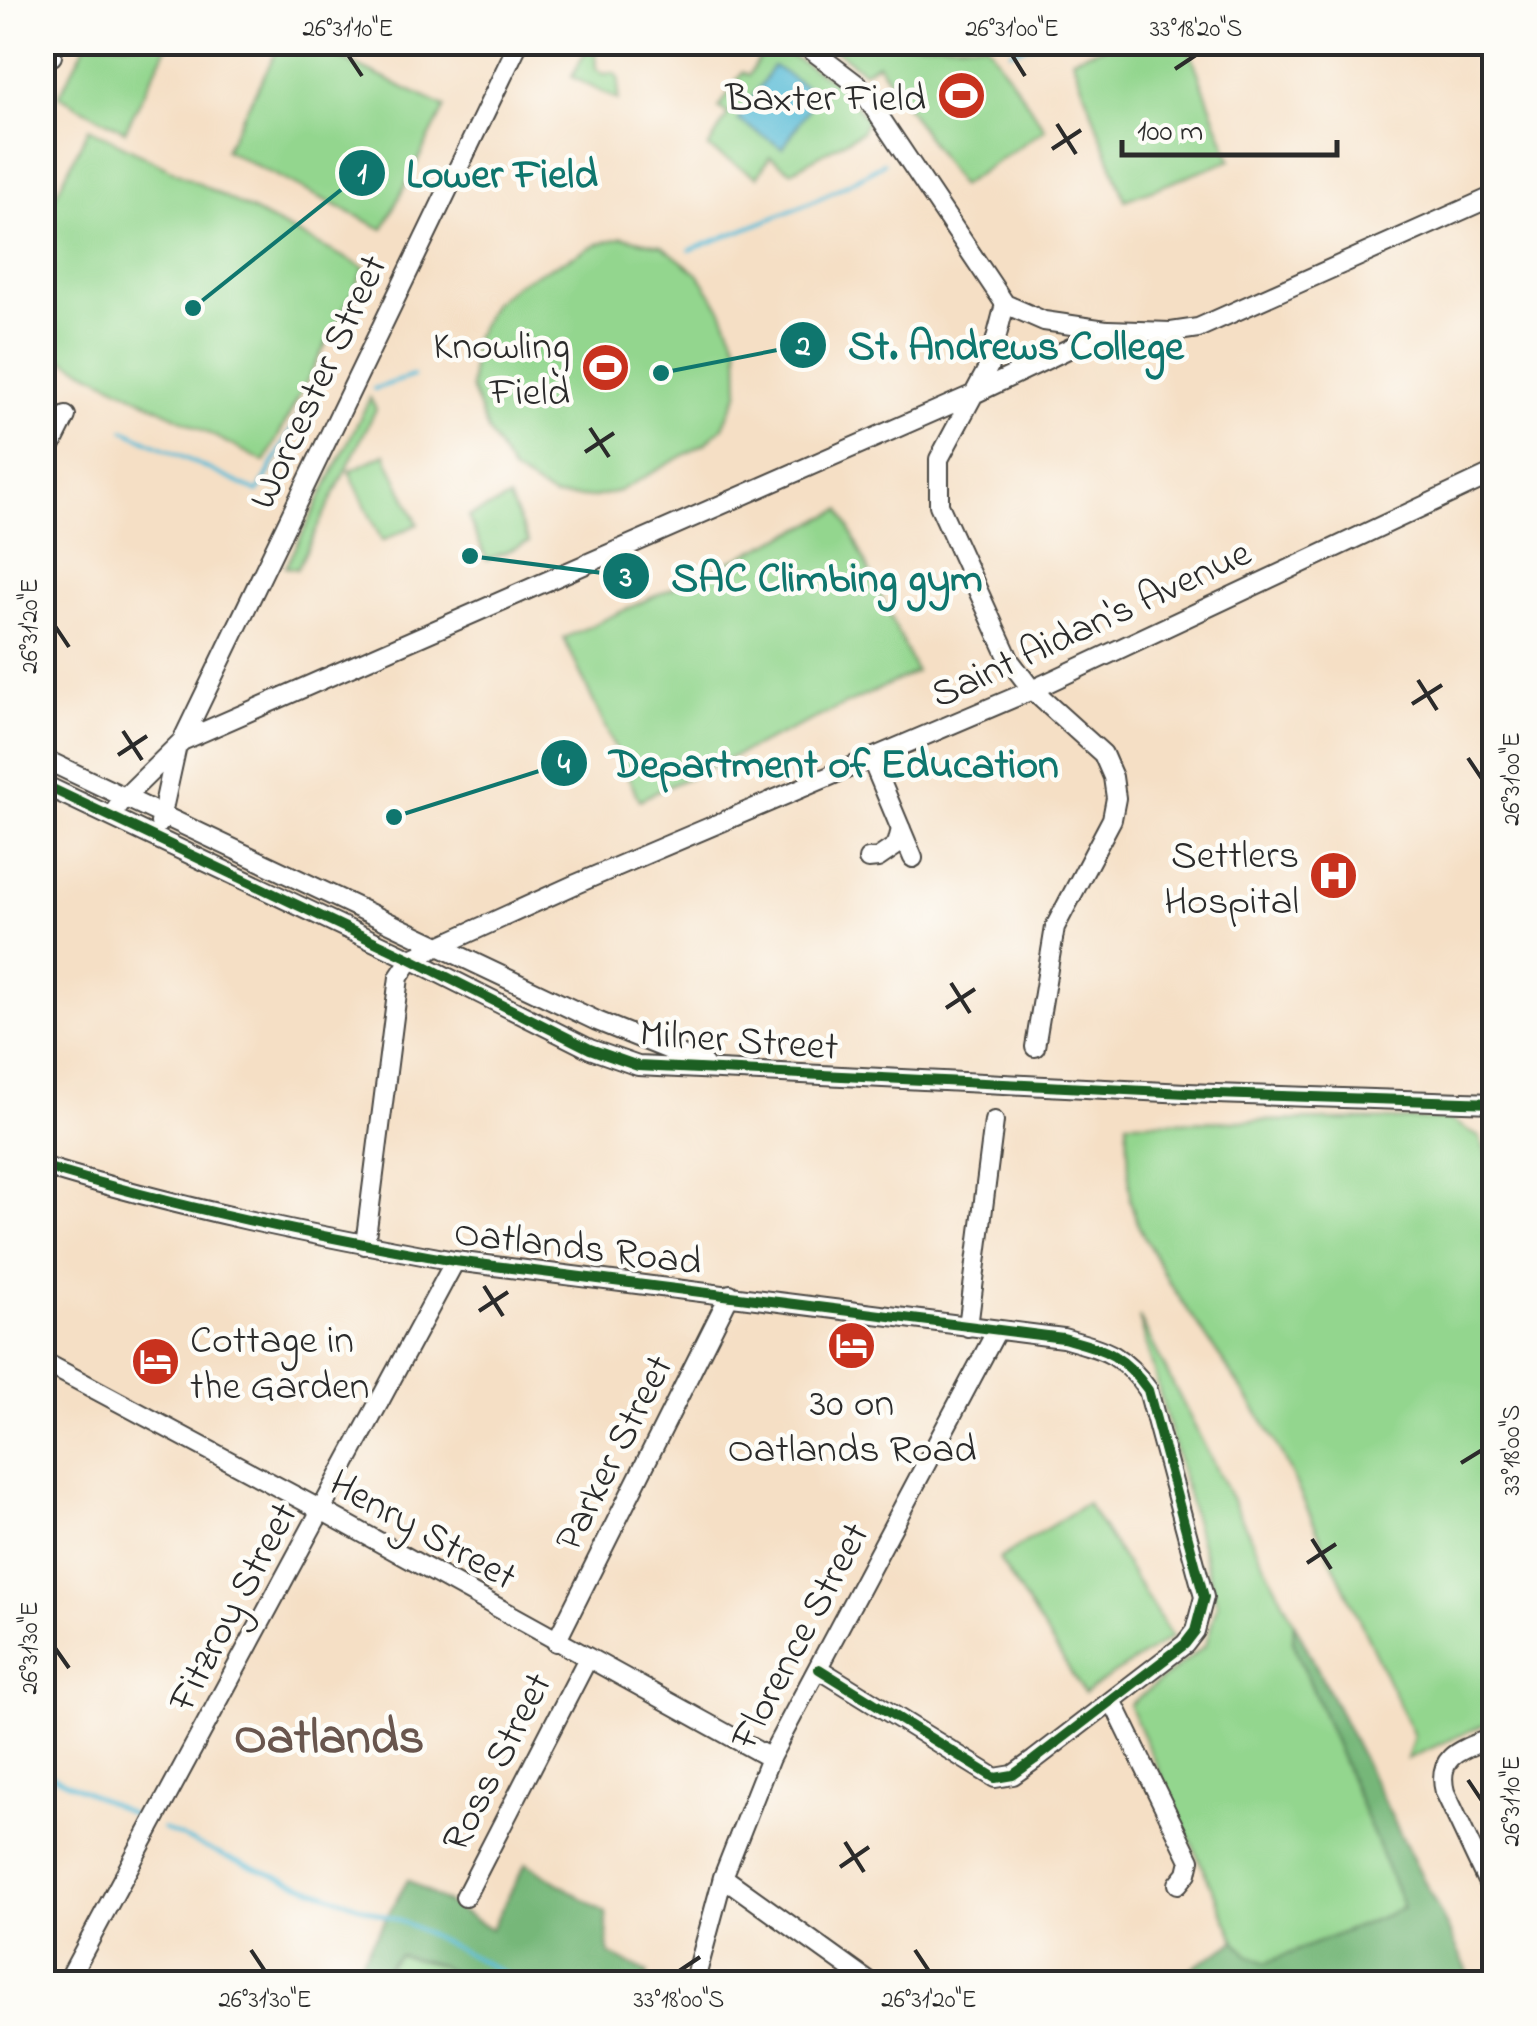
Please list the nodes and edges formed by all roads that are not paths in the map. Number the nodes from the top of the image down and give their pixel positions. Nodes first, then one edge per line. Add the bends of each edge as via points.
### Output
1 (519, 42) edge
2 (802, 42) edge
3 (1494, 196) edge
4 (1006, 304) junction
5 (1108, 330) junction
6 (972, 394) junction
7 (66, 416) dead end
8 (42, 464) edge
9 (1494, 473) edge
10 (1032, 690) junction
11 (179, 746) junction
12 (42, 758) edge
13 (871, 758) junction
14 (42, 784) edge
15 (124, 798) junction
16 (111, 816) junction
17 (163, 816) junction
18 (901, 829) junction
19 (154, 836) junction
20 (913, 858) dead end
21 (868, 859) dead end
22 (436, 946) junction
23 (411, 959) junction
24 (1035, 1046) dead end
25 (715, 1068) junction
26 (1494, 1103) edge
27 (994, 1122) dead end
28 (42, 1166) edge
29 (365, 1245) junction
30 (455, 1261) junction
31 (730, 1294) junction
32 (968, 1327) junction
33 (996, 1332) junction
34 (42, 1361) edge
35 (322, 1511) junction
36 (556, 1642) junction
37 (588, 1658) junction
38 (819, 1669) junction
39 (1112, 1702) junction
40 (1494, 1737) edge
41 (770, 1758) junction
42 (723, 1877) junction
43 (1178, 1884) dead end
44 (465, 1896) dead end
45 (1494, 1896) edge
46 (66, 1984) edge
47 (694, 1984) edge
48 (872, 1984) edge

1 - 11 street, Worcester Street
2 - 4 street via 859,86
3 - 5 street via 1198,328
4 - 5 street via 1044,321
4 - 6 street via 989,366
5 - 6 street
6 - 10 street via 939,459 939,504 1010,662
6 - 11 street
7 - 8 street
9 - 10 street, Saint Aidan's Avenue
10 - 13 street, Saint Aidan's Avenue
10 - 24 street via 1104,754 1116,798 1108,828 1055,927
11 - 15 street, Worcester Street
11 - 17 street, Worcester Street
12 - 15 street, Milner Street
13 - 18 street
13 - 22 street, Saint Aidan's Avenue
14 - 16 street, Milner Street
15 - 16 street, Worcester Street
15 - 17 street, Milner Street
16 - 19 street, Milner Street
17 - 19 street, Worcester Street
17 - 22 street, Milner Street
18 - 20 street
18 - 21 street via 897,845
19 - 23 street, Milner Street
22 - 23 street, Saint Aidan's Avenue
22 - 25 street, Milner Street via 596,1022
23 - 25 street, Milner Street via 614,1060 663,1069
23 - 29 street via 399,977
25 - 26 street, Milner Street
27 - 32 street
28 - 29 street, Oatlands Road
29 - 30 street, Oatlands Road
30 - 31 street, Oatlands Road
30 - 35 street, Fitzroy Street
31 - 32 street, Oatlands Road
31 - 36 street, Parker Street
32 - 33 street, Oatlands Road
33 - 38 street, Florence Street
33 - 39 street, Oatlands Road via 1063,1338 1112,1352 1148,1390 1204,1597 1185,1644
34 - 35 street, Henry Street
35 - 36 street, Henry Street
35 - 46 street, Fitzroy Street
36 - 37 street, Henry Street
37 - 41 street, Henry Street
37 - 44 street, Ross Street
38 - 39 street via 995,1778 1013,1774
38 - 41 street, Florence Street
39 - 43 street via 1190,1860
40 - 45 street via 1455,1754 1441,1776
41 - 42 street, Florence Street
42 - 47 street, Florence Street
42 - 48 street

